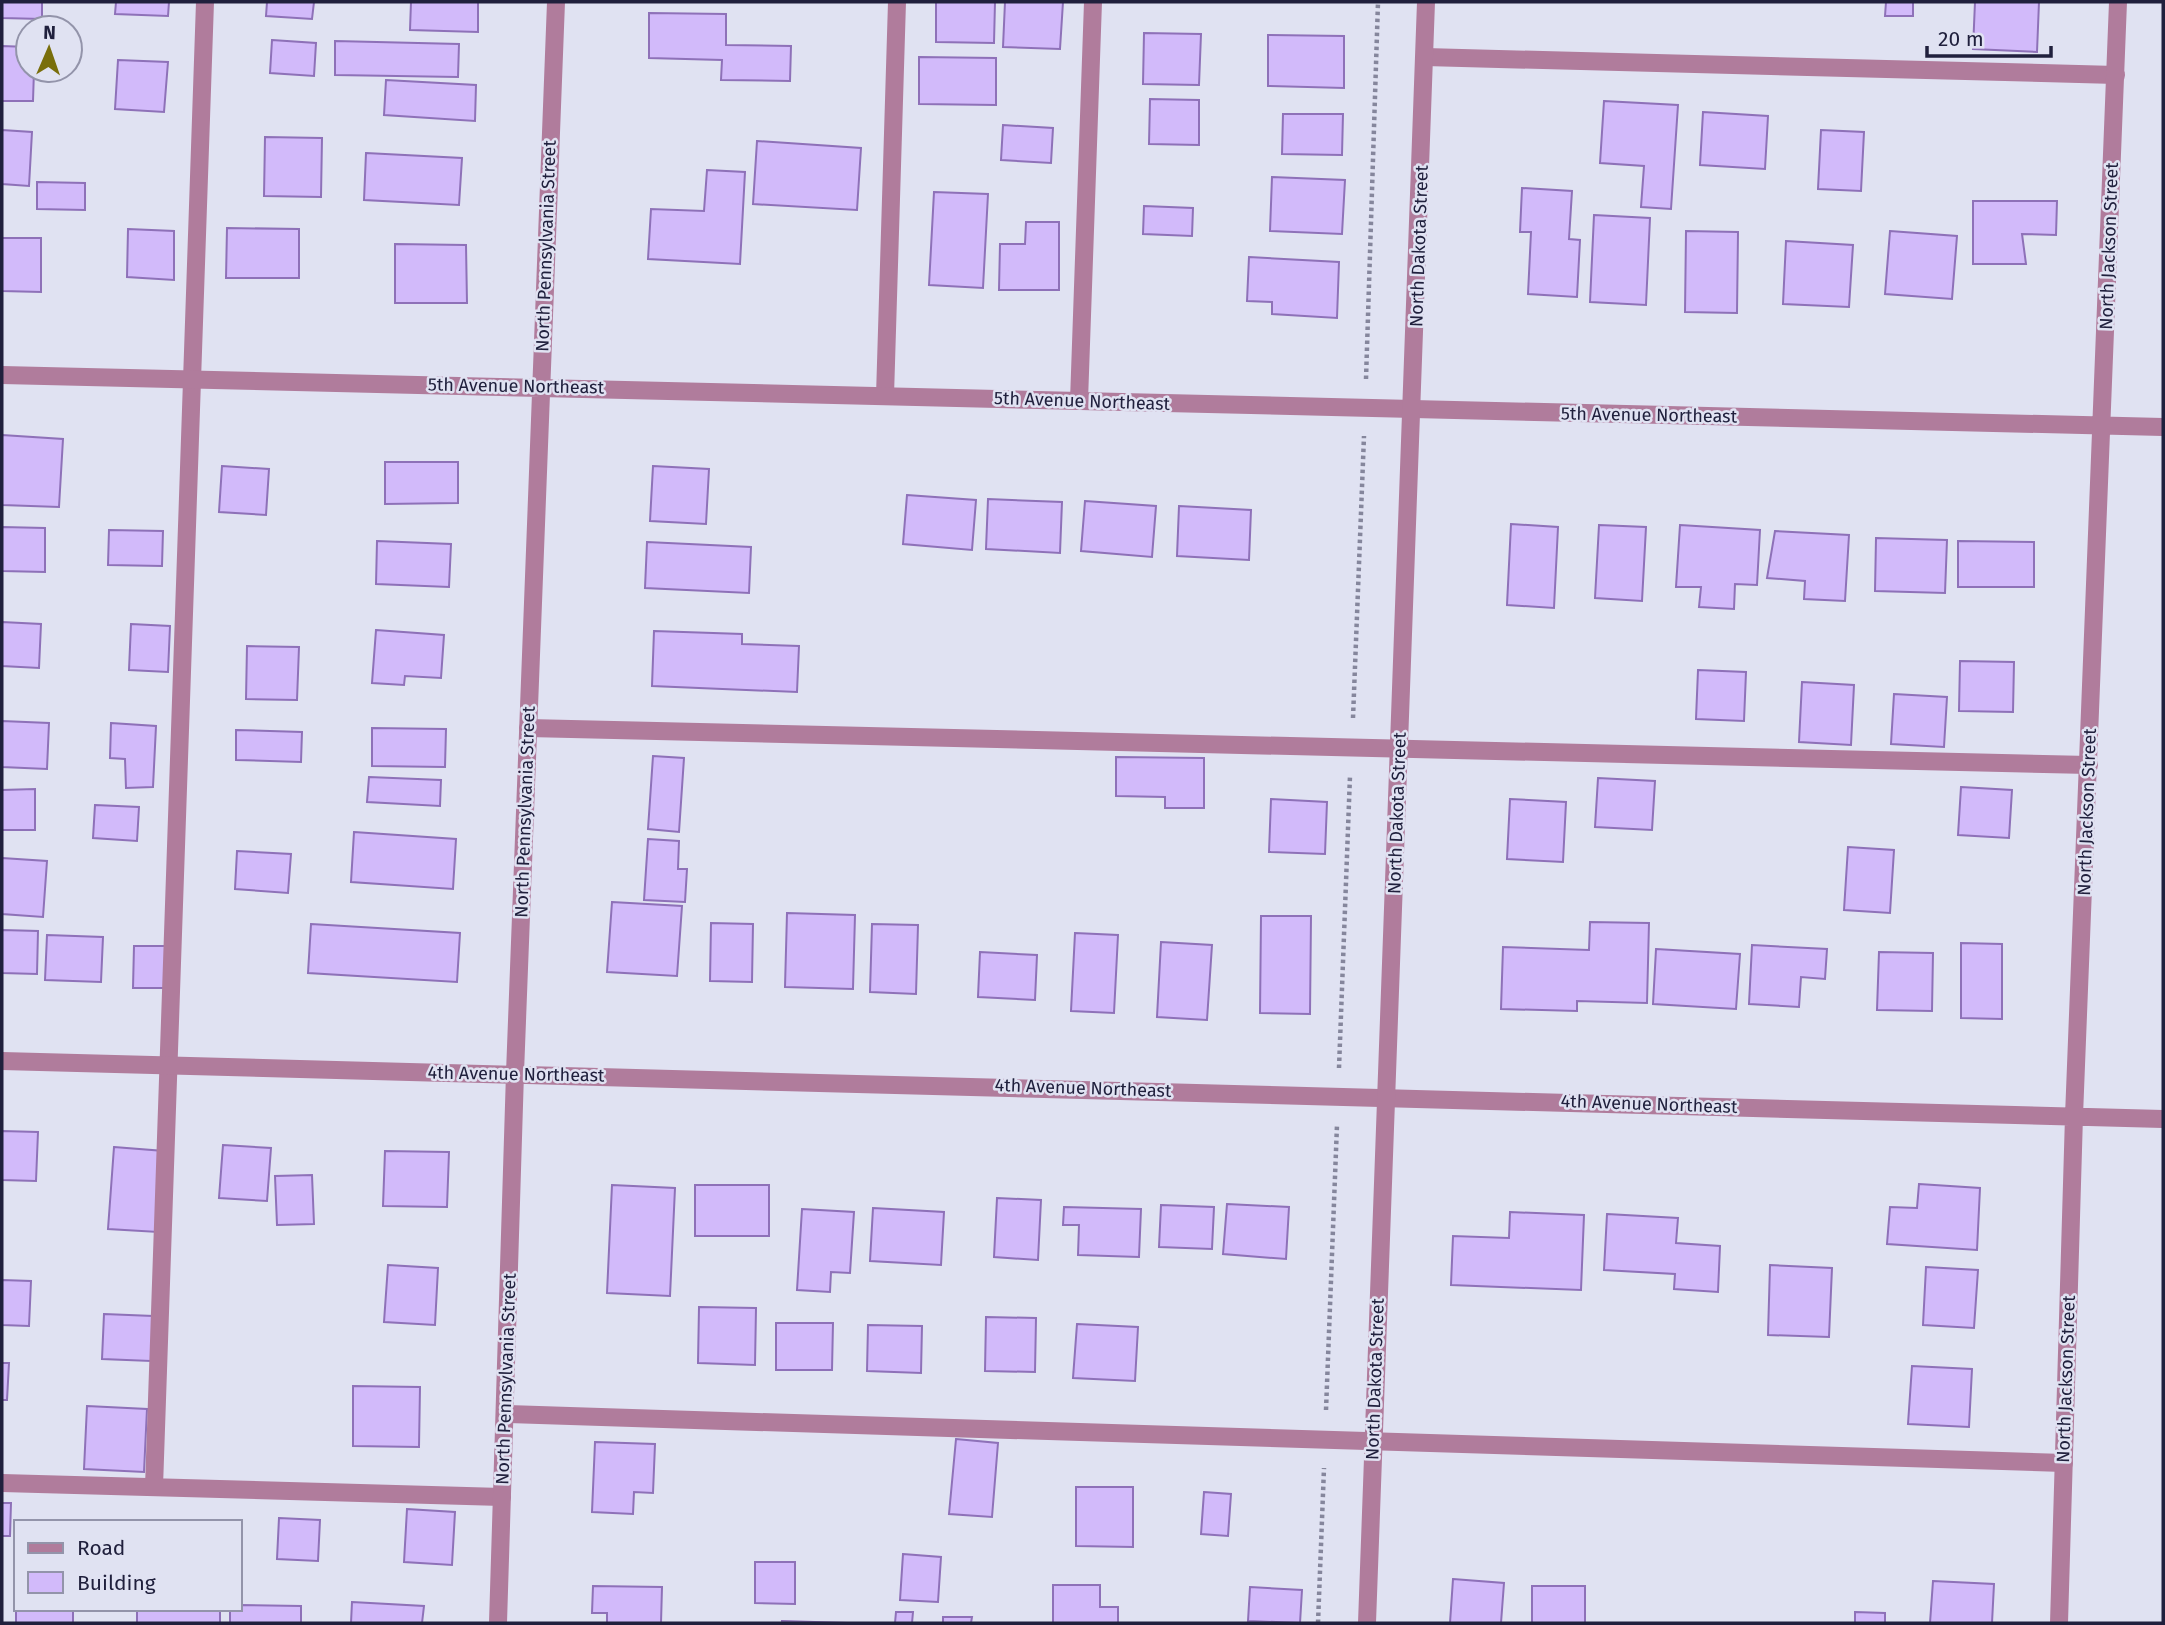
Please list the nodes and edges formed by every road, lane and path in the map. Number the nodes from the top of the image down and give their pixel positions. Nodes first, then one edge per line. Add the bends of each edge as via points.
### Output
1 (205, 2) edge
2 (556, 2) edge
3 (897, 2) edge
4 (1093, 2) edge
5 (1378, 2) edge
6 (1426, 2) edge
7 (2118, 2) edge
8 (1425, 57) junction
9 (2116, 75) junction
10 (2, 375) edge
11 (191, 379) junction
12 (541, 387) junction
13 (885, 396) junction
14 (1079, 401) junction
15 (1365, 408) junction
16 (1414, 410) junction
17 (2103, 425) junction
18 (2163, 427) edge
19 (528, 727) junction
20 (1352, 747) junction
21 (1399, 748) junction
22 (2089, 765) junction
23 (2, 1061) edge
24 (170, 1065) junction
25 (515, 1073) junction
26 (1338, 1095) junction
27 (1385, 1096) junction
28 (2074, 1116) junction
29 (2163, 1119) edge
30 (505, 1414) junction
31 (1325, 1438) junction
32 (1373, 1439) junction
33 (2064, 1463) junction
34 (2, 1483) edge
35 (154, 1487) junction
36 (502, 1497) junction
37 (498, 1623) edge
38 (1318, 1623) edge
39 (1367, 1623) edge
40 (2059, 1623) edge

1 - 11 street
2 - 12 street, North Pennsylvania Street
3 - 13 street
4 - 14 street
5 - 15 path
6 - 8 street, North Dakota Street
7 - 9 street, North Jackson Street
8 - 9 street
8 - 16 street, North Dakota Street
9 - 17 street, North Jackson Street
10 - 11 street, 5th Avenue Northeast
11 - 12 street, 5th Avenue Northeast
11 - 24 street
12 - 13 street, 5th Avenue Northeast
12 - 19 street, North Pennsylvania Street
13 - 14 street, 5th Avenue Northeast
14 - 15 street, 5th Avenue Northeast
15 - 16 street, 5th Avenue Northeast
15 - 20 path
16 - 17 street, 5th Avenue Northeast
16 - 21 street, North Dakota Street
17 - 18 street, 5th Avenue Northeast
17 - 22 street, North Jackson Street
19 - 20 street
19 - 25 street, North Pennsylvania Street
20 - 21 street
20 - 26 path
21 - 22 street
21 - 27 street, North Dakota Street
22 - 28 street, North Jackson Street
23 - 24 street, 4th Avenue Northeast
24 - 25 street, 4th Avenue Northeast
24 - 35 street
25 - 26 street, 4th Avenue Northeast
25 - 30 street, North Pennsylvania Street
26 - 27 street, 4th Avenue Northeast
26 - 31 path
27 - 28 street, 4th Avenue Northeast
27 - 32 street, North Dakota Street
28 - 29 street, 4th Avenue Northeast
28 - 33 street, North Jackson Street
30 - 31 street
30 - 36 street, North Pennsylvania Street
31 - 32 street
31 - 38 path
32 - 33 street
32 - 39 street, North Dakota Street
33 - 40 street, North Jackson Street
34 - 35 street
35 - 36 street
36 - 37 street, North Pennsylvania Street

